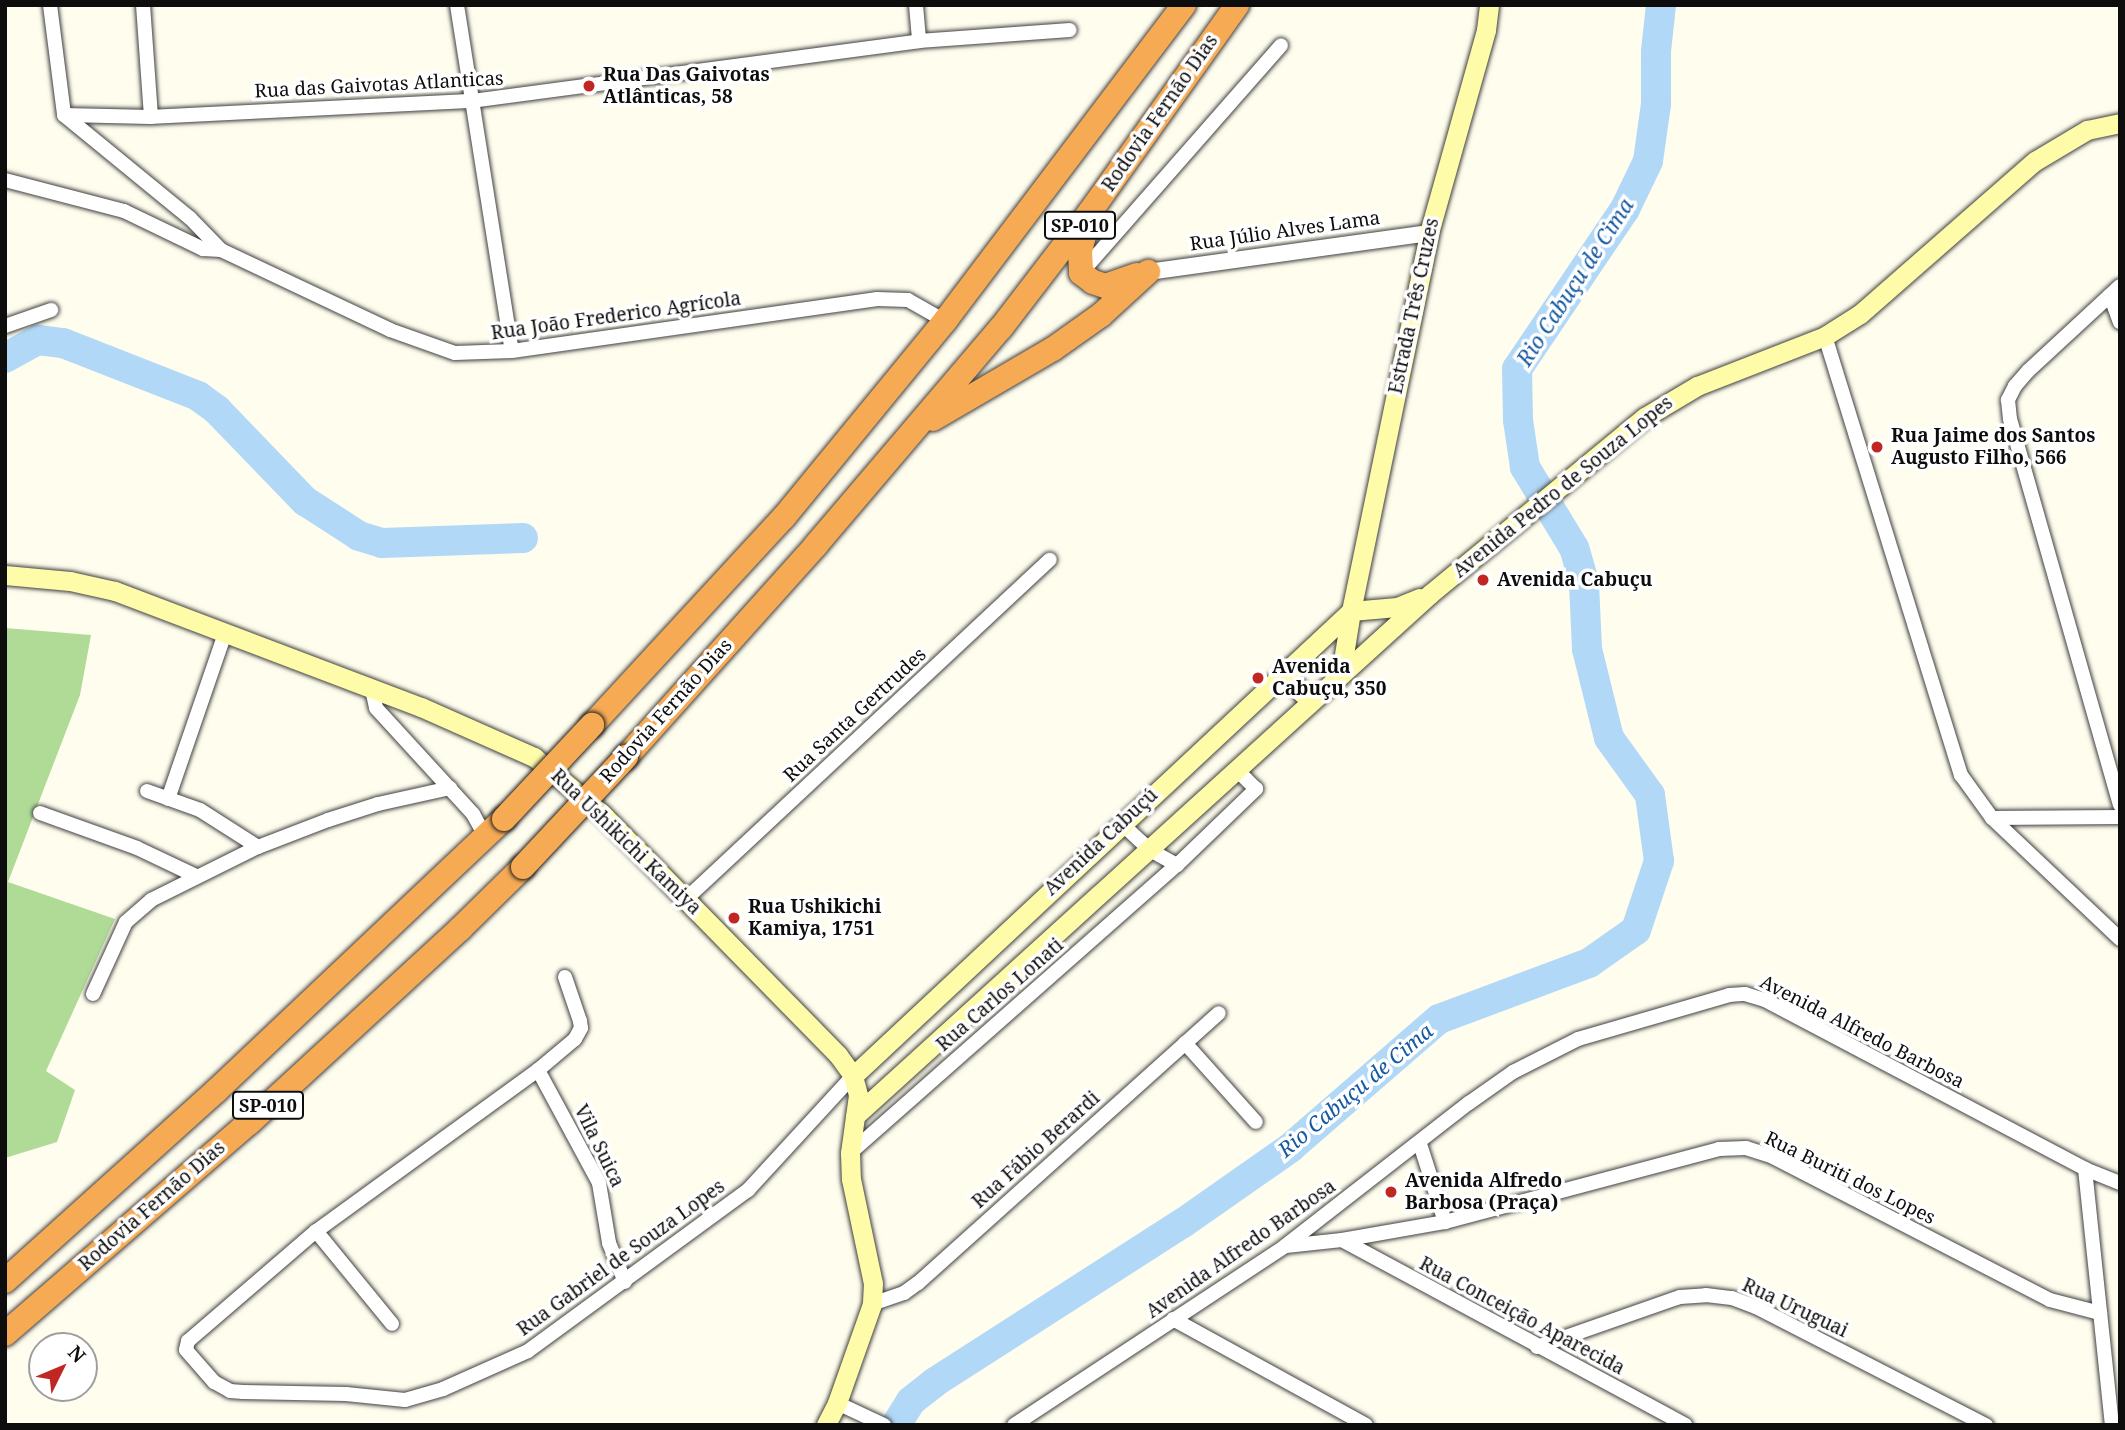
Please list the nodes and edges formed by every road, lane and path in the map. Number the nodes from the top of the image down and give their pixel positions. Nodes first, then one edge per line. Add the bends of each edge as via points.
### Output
1 (50, 5) edge
2 (143, 5) edge
3 (457, 5) edge
4 (916, 5) edge
5 (1184, 5) edge
6 (1237, 5) edge
7 (1489, 5) edge
8 (1069, 30) dead end
9 (919, 41) junction
10 (1281, 45) dead end
11 (471, 102) junction
12 (64, 115) junction
13 (151, 117) junction
14 (2120, 123) edge
15 (5, 180) edge
16 (1090, 212) junction
17 (1429, 233) junction
18 (221, 250) junction
19 (1148, 272) junction
20 (1082, 273) junction
21 (2115, 290) edge
22 (51, 310) dead end
23 (945, 321) junction
24 (2120, 322) edge
25 (5, 326) edge
26 (1825, 336) junction
27 (512, 351) junction
28 (909, 435) junction
29 (1050, 560) dead end
30 (5, 575) edge
31 (1430, 594) junction
32 (1351, 611) junction
33 (225, 633) junction
34 (1338, 635) junction
35 (1288, 668) junction
36 (1342, 673) junction
37 (372, 688) junction
38 (1316, 696) junction
39 (1236, 769) junction
40 (450, 788) junction
41 (146, 791) dead end
42 (168, 799) junction
43 (2120, 805) edge
44 (40, 813) dead end
45 (1992, 817) junction
46 (2120, 817) edge
47 (1121, 823) junction
48 (485, 836) junction
49 (258, 847) junction
50 (1150, 850) junction
51 (1177, 865) junction
52 (196, 876) junction
53 (687, 898) junction
54 (2120, 939) edge
55 (565, 977) dead end
56 (93, 994) dead end
57 (1219, 1013) dead end
58 (1185, 1043) junction
59 (538, 1070) junction
60 (853, 1076) junction
61 (855, 1116) junction
62 (1256, 1122) dead end
63 (1420, 1144) junction
64 (850, 1153) junction
65 (2085, 1169) junction
66 (2120, 1183) edge
67 (1445, 1223) junction
68 (316, 1231) junction
69 (1342, 1240) junction
70 (1285, 1246) junction
71 (5, 1281) edge
72 (625, 1282) junction
73 (872, 1304) junction
74 (2100, 1313) junction
75 (1173, 1320) junction
76 (392, 1324) dead end
77 (5, 1334) edge
78 (1537, 1347) junction
79 (837, 1403) junction
80 (880, 1423) edge
81 (1023, 1423) edge
82 (826, 1425) edge
83 (1366, 1425) edge
84 (1685, 1425) edge
85 (1986, 1425) edge
86 (2112, 1425) edge

1 - 12 street
2 - 13 street
3 - 11 street
4 - 9 street
5 - 23 highway, SP-010
6 - 16 highway, Rodovia Fernão Dias / SP-010
7 - 17 main road, Estrada Três Cruzes
8 - 9 street, Rua das Gaivotas Atlanticas
9 - 11 street, Rua das Gaivotas Atlanticas
10 - 20 street
11 - 13 street, Rua das Gaivotas Atlanticas
11 - 27 street
12 - 13 street, Rua das Gaivotas Atlanticas
12 - 18 street, Rua João Frederico Agrícola via 182,211
14 - 26 main road, Avenida Pedro de Souza Lopes via 2087,130 2035,161 1860,314
15 - 18 street via 124,211 203,249
16 - 20 highway via 1080,251
16 - 28 highway, Rodovia Fernão Dias / SP-010 via 1001,328
17 - 19 street, Rua Júlio Alves Lama
17 - 32 main road, Estrada Três Cruzes
18 - 27 street, Rua João Frederico Agrícola via 432,346 475,354
19 - 20 highway via 1105,286
19 - 28 highway via 1101,315 1053,349
21 - 24 street
21 - 43 street via 2028,371 2008,400
22 - 25 street
23 - 27 street, Rua João Frederico Agrícola via 919,304 877,299
23 - 48 highway, SP-010, bridge via 784,517
26 - 31 main road, Avenida Pedro de Souza Lopes via 1670,399
26 - 45 street via 1961,775
28 - 77 highway, Rodovia Fernão Dias / SP-010, bridge via 816,545 523,867 249,1123
29 - 53 street, Rua Santa Gertrudes
30 - 33 main road, Rua Ushikichi Kamiya via 115,590
31 - 32 main road, Avenida Pedro de Souza Lopes via 1397,607
31 - 36 main road, Avenida Pedro de Souza Lopes
32 - 34 main road, Estrada Três Cruzes
33 - 37 main road, Rua Ushikichi Kamiya
33 - 42 street
34 - 35 main road, Avenida Cabuçú
34 - 36 main road, Estrada Três Cruzes
35 - 38 main road via 1302,693
35 - 47 main road, Avenida Cabuçú
36 - 38 main road, Avenida Cabuçú
37 - 40 street via 376,708
37 - 53 main road, Rua Ushikichi Kamiya via 534,757 601,813
38 - 39 main road, Avenida Cabuçú
39 - 50 main road, Avenida Cabuçú
39 - 51 street, Rua Carlos Lonati via 1256,789
40 - 48 street
40 - 49 street via 377,804
41 - 42 street
42 - 49 street via 213,816
44 - 52 street via 137,848
45 - 46 street
45 - 54 street
47 - 50 street
47 - 60 main road, Avenida Cabuçú
48 - 71 highway, SP-010 via 217,1090
49 - 52 street
50 - 51 street
50 - 61 main road, Avenida Cabuçú
51 - 64 street, Rua Carlos Lonati
52 - 56 street via 134,911
53 - 60 main road, Rua Ushikichi Kamiya
55 - 59 street via 582,1028
57 - 58 street, Rua Fábio Berardi
58 - 62 street
58 - 73 street, Rua Fábio Berardi via 918,1283
59 - 68 street
59 - 72 street, Vila Suica via 599,1183 609,1243
60 - 61 main road via 858,1095
60 - 72 street, Rua Gabriel de Souza Lopes via 748,1190
61 - 64 main road
63 - 65 street, Avenida Alfredo Barbosa via 1513,1072 1577,1039 1745,994 1765,1000
63 - 67 street
63 - 70 street, Avenida Alfredo Barbosa
64 - 73 main road via 851,1179 873,1283
65 - 66 street, Avenida Alfredo Barbosa
65 - 74 street
67 - 69 street, Rua Buriti dos Lopes
67 - 74 street, Rua Buriti dos Lopes via 1719,1149 1746,1148 1773,1157 2050,1300
68 - 72 street, Rua Gabriel de Souza Lopes via 188,1341 188,1354 214,1382 230,1391 405,1400 443,1389 527,1351
68 - 76 street
69 - 70 street, Rua Buriti dos Lopes
69 - 78 street, Rua Conceição Aparecida
70 - 75 street, Avenida Alfredo Barbosa
73 - 79 main road
74 - 86 street
75 - 81 street, Avenida Alfredo Barbosa
75 - 83 street
78 - 84 street, Rua Conceição Aparecida
78 - 85 street, Rua Uruguai via 1680,1297 1732,1298
79 - 80 street
79 - 82 main road

